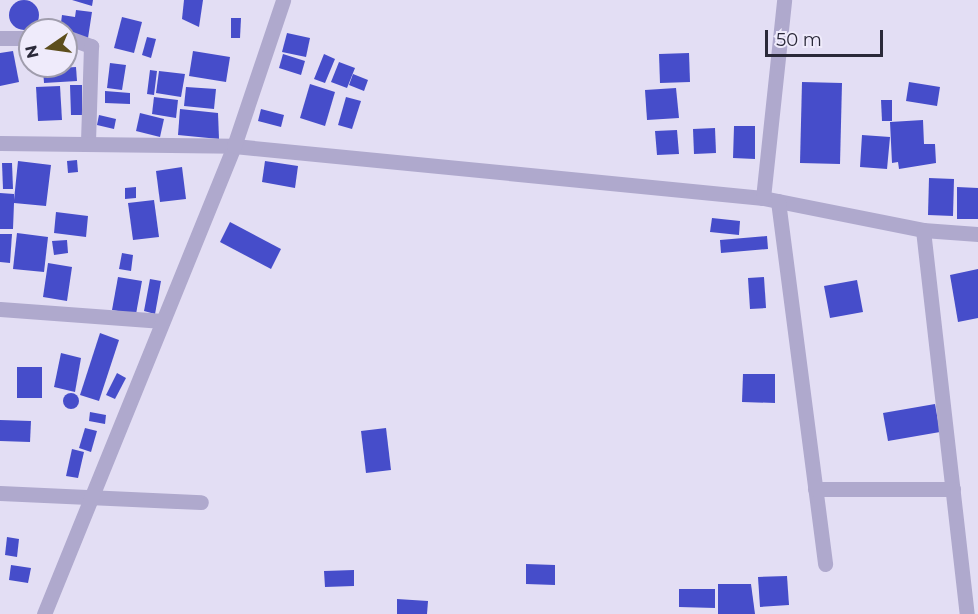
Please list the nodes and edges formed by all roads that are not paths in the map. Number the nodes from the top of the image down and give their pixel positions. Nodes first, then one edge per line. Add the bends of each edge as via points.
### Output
1 (284, 0) edge
2 (784, 0) edge
3 (0, 38) edge
4 (18, 38) edge
5 (78, 39) edge
6 (0, 143) edge
7 (88, 144) junction
8 (234, 146) junction
9 (763, 198) junction
10 (778, 201) junction
11 (923, 230) junction
12 (978, 234) edge
13 (0, 309) edge
14 (163, 321) junction
15 (815, 489) junction
16 (953, 489) junction
17 (0, 493) edge
18 (91, 499) junction
19 (201, 501) dead end
20 (825, 564) dead end
21 (44, 614) edge
22 (967, 614) edge

1 - 8 street
2 - 9 street
3 - 4 street
5 - 7 street via 91,46
6 - 7 street
7 - 8 street
8 - 9 street
8 - 14 street
9 - 10 street
10 - 11 street
10 - 15 street
11 - 12 street
11 - 16 street
13 - 14 street
14 - 18 street
15 - 16 street
15 - 20 street
16 - 22 street
17 - 18 street
18 - 19 street
18 - 21 street

